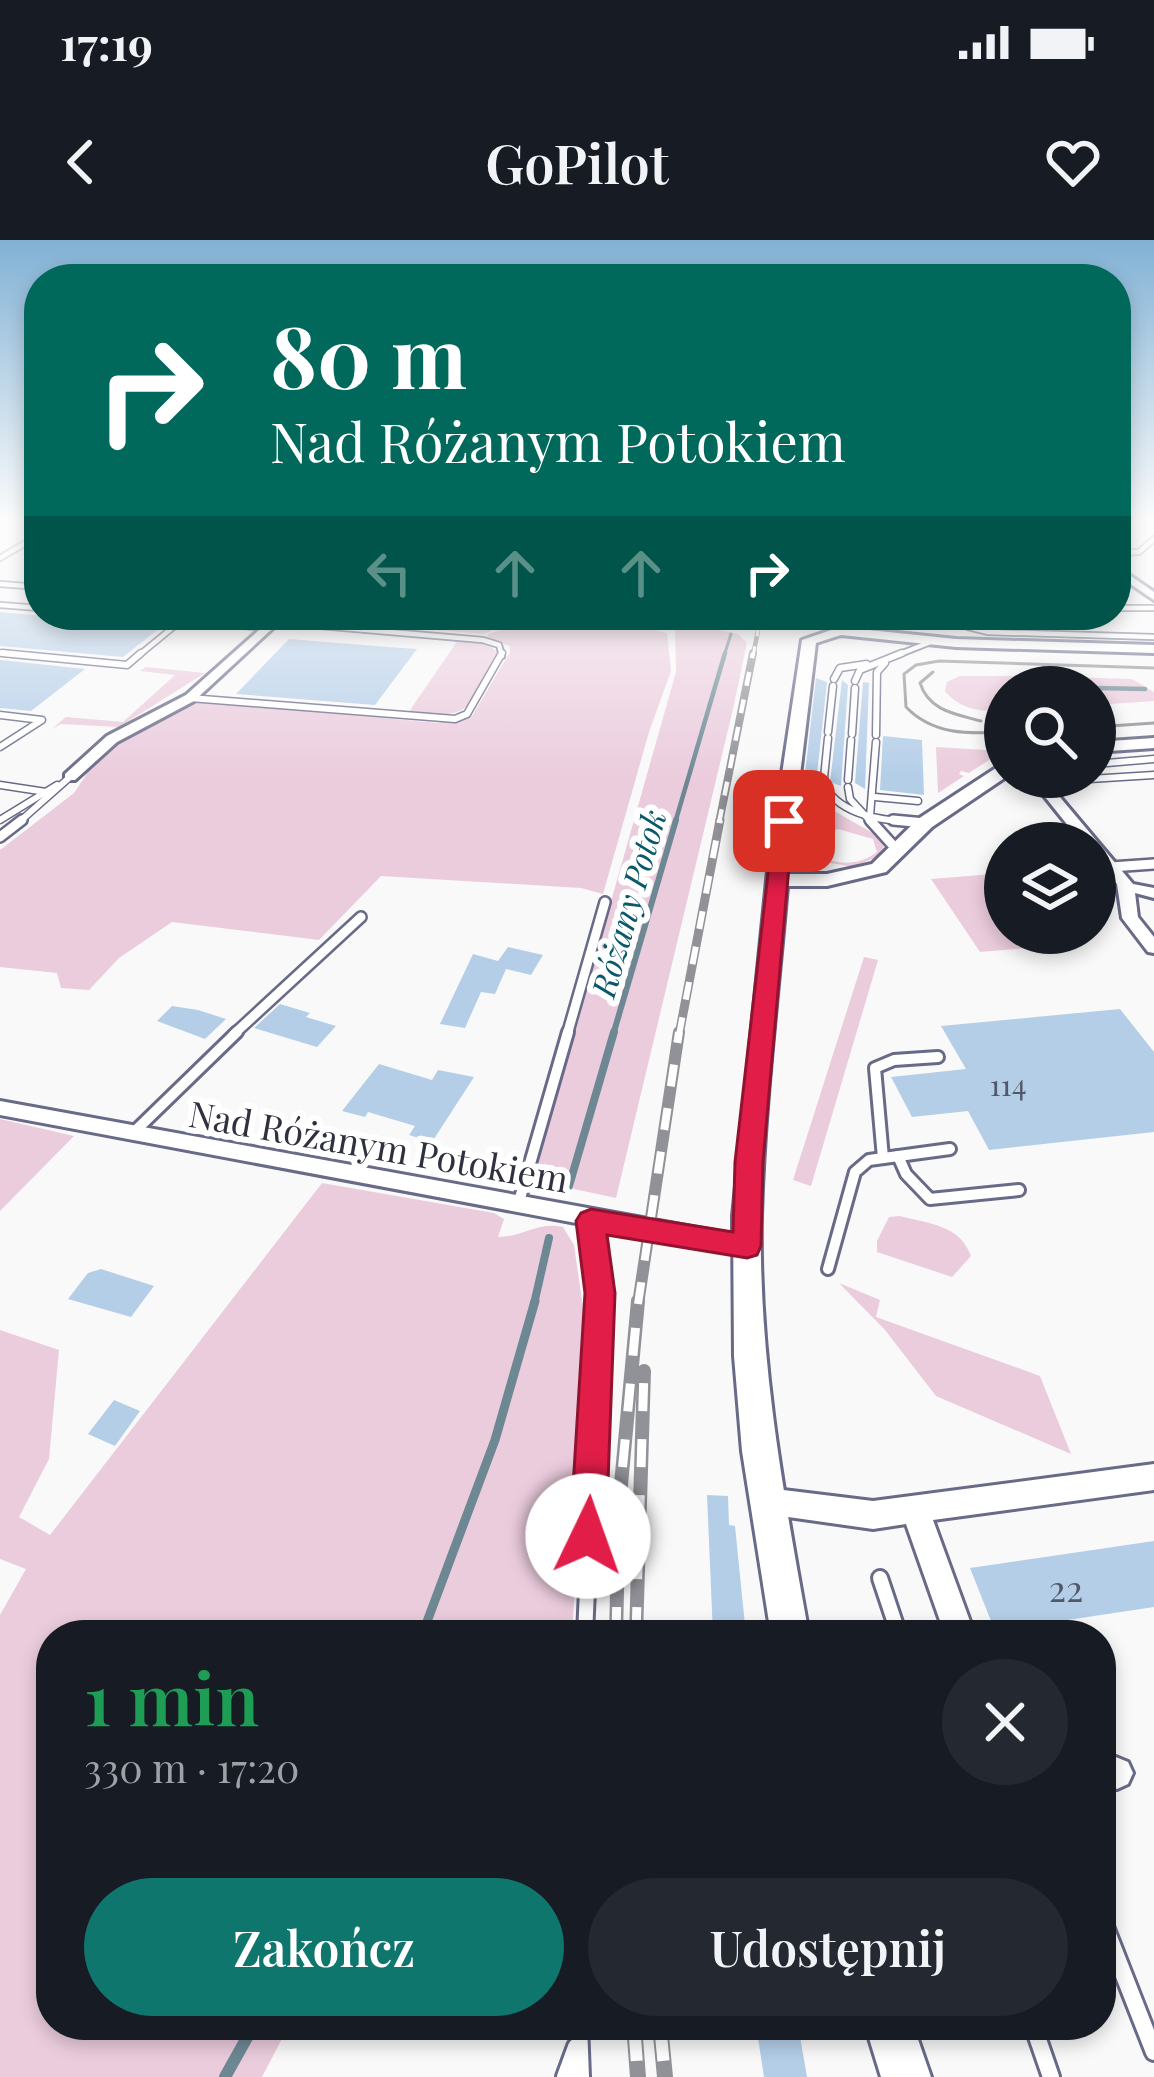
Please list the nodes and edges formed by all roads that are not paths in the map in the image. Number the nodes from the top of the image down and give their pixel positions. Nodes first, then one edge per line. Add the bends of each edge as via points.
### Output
1 (170, 630) edge
2 (265, 630) edge
3 (367, 630) edge
4 (980, 630) edge
5 (868, 634) junction
6 (1154, 637) edge
7 (932, 641) junction
8 (1154, 649) edge
9 (0, 652) edge
10 (895, 654) junction
11 (888, 661) junction
12 (190, 698) junction
13 (0, 715) edge
14 (1154, 743) edge
15 (1116, 746) edge
16 (0, 747) edge
17 (1154, 760) edge
18 (1116, 763) edge
19 (1154, 775) edge
20 (70, 777) junction
21 (1116, 777) edge
22 (984, 784) edge
23 (0, 785) edge
24 (46, 791) junction
25 (874, 797) junction
26 (1053, 798) edge
27 (918, 801) dead end
28 (870, 816) junction
29 (0, 820) edge
30 (1073, 822) edge
31 (925, 824) junction
32 (0, 837) edge
33 (898, 851) junction
34 (1154, 864) edge
35 (1116, 867) edge
36 (778, 870) junction
37 (1116, 872) edge
38 (1127, 887) junction
39 (1154, 893) edge
40 (604, 902) dead end
41 (362, 917) dead end
42 (1154, 947) edge
43 (938, 1057) dead end
44 (0, 1108) edge
45 (131, 1136) junction
46 (950, 1149) dead end
47 (898, 1156) junction
48 (883, 1158) junction
49 (1018, 1190) dead end
50 (518, 1206) junction
51 (591, 1221) junction
52 (747, 1246) junction
53 (828, 1269) dead end
54 (1154, 1477) edge
55 (766, 1501) junction
56 (916, 1512) junction
57 (880, 1578) dead end
58 (586, 1620) edge
59 (787, 1620) edge
60 (894, 1620) edge
61 (955, 1620) edge
62 (1116, 1955) edge
63 (576, 2040) edge
64 (578, 2040) edge
65 (895, 2040) edge
66 (1038, 2040) edge
67 (1154, 2052) edge
68 (565, 2077) edge
69 (581, 2077) edge
70 (906, 2077) edge
71 (1051, 2077) edge

1 - 9 lane via 127,665
2 - 12 street
3 - 12 lane via 483,640 500,645 503,655 467,714 455,719
4 - 6 lane
5 - 7 street
5 - 10 lane
5 - 36 street via 811,638
7 - 8 street
7 - 10 lane
10 - 11 lane
11 - 25 lane via 878,670
11 - 28 lane via 860,670 855,684 848,784 850,799
11 - 28 lane via 842,668 834,683 823,781 831,798
12 - 20 street via 112,739
13 - 16 lane via 42,720
14 - 15 street
17 - 18 lane
19 - 21 lane
20 - 24 lane
20 - 32 lane
22 - 31 street
23 - 24 lane
24 - 29 lane
25 - 27 lane
25 - 28 lane
26 - 30 street
28 - 31 lane
28 - 33 lane
31 - 33 street
33 - 36 street via 880,868 850,876
34 - 35 lane
36 - 52 street
37 - 38 street
38 - 39 street
38 - 42 street via 1130,918
40 - 50 lane
41 - 45 lane
43 - 48 lane via 874,1068
44 - 45 street, Nad Różanym Potokiem
45 - 50 street, Nad Różanym Potokiem
46 - 47 lane
47 - 48 lane
47 - 49 lane via 930,1198
48 - 53 lane via 855,1172
50 - 51 street, Nad Różanym Potokiem
51 - 52 street, Nad Różanym Potokiem
51 - 58 lane via 600,1293
52 - 55 street
54 - 56 street
55 - 56 street via 873,1515
55 - 59 street
56 - 61 street
57 - 60 lane
62 - 67 lane
63 - 68 lane
64 - 69 lane
65 - 70 street
66 - 71 lane

